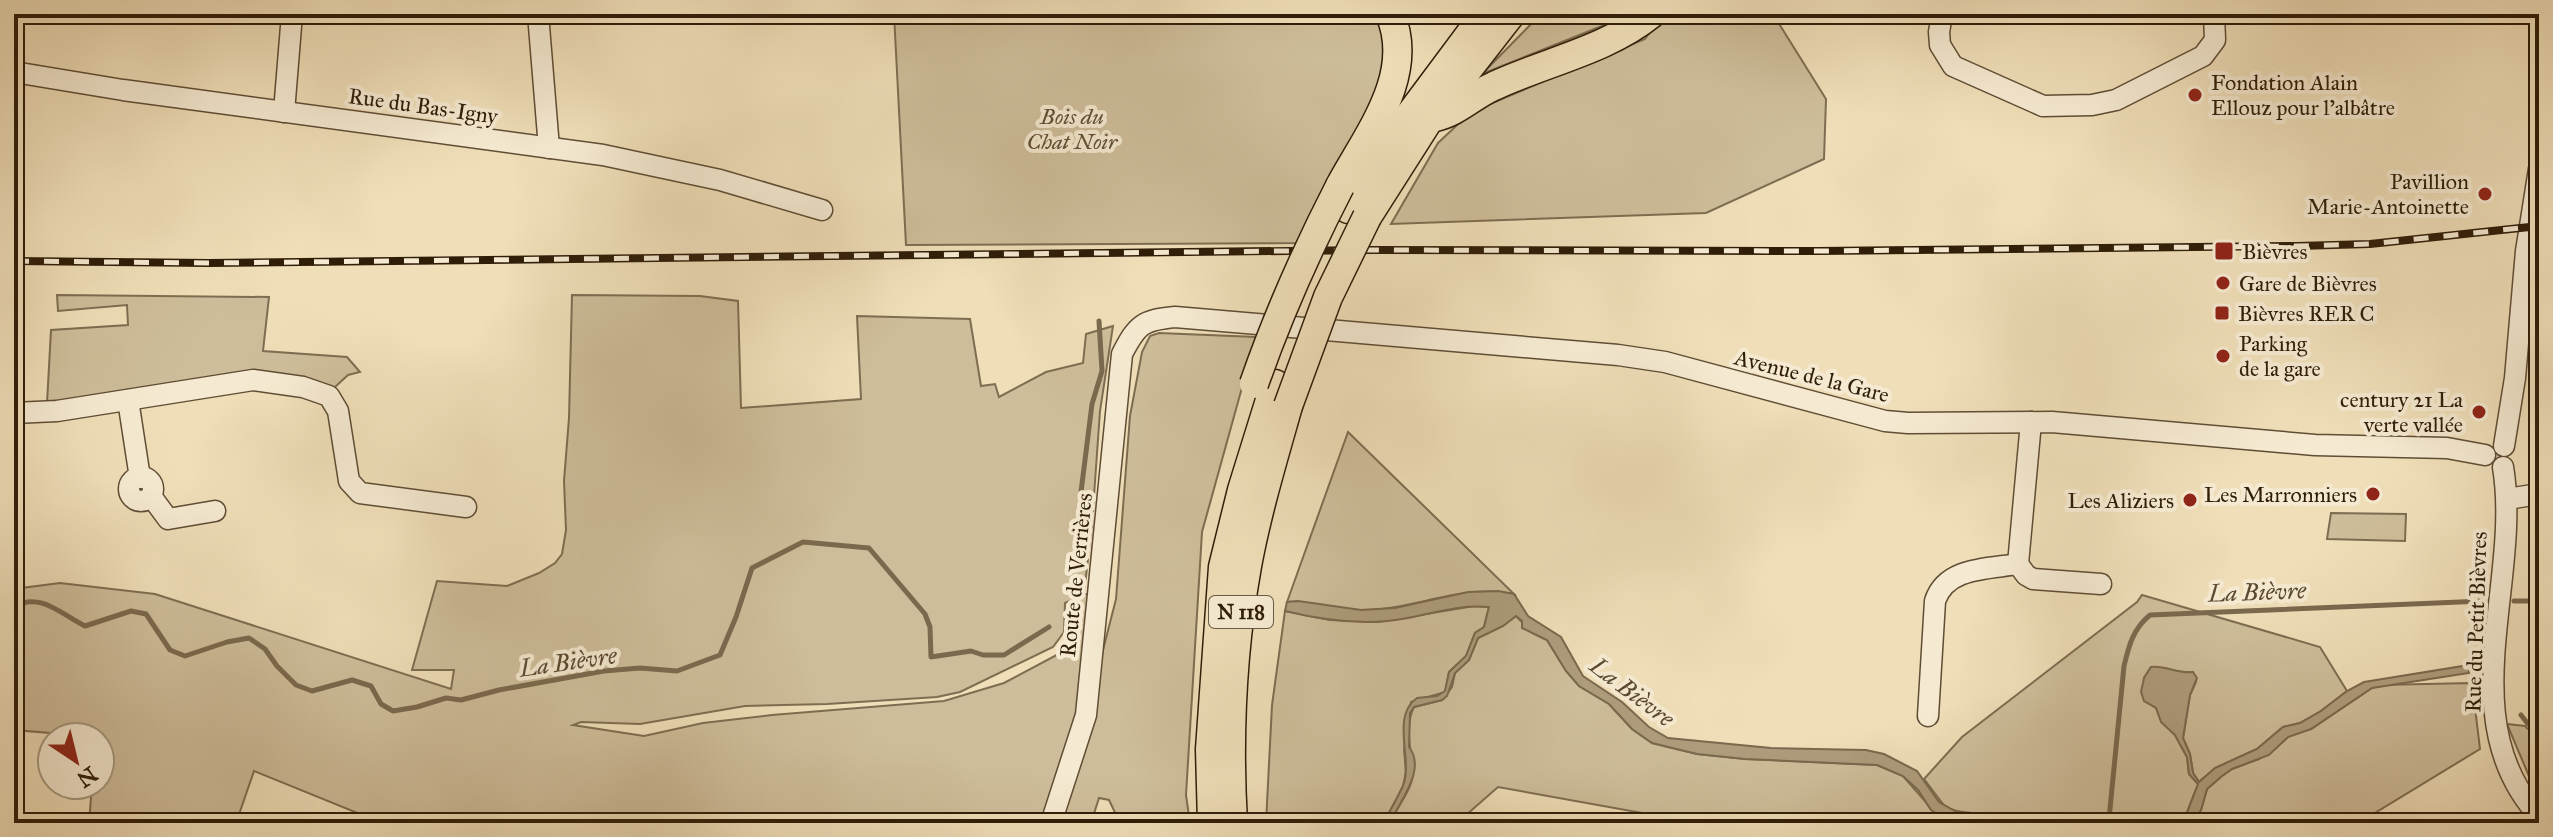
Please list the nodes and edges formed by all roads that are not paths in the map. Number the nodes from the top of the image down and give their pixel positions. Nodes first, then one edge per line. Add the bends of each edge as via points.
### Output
1 (292, 14) edge
2 (538, 14) edge
3 (1390, 14) edge
4 (1485, 14) edge
5 (1511, 14) edge
6 (1651, 14) edge
7 (1942, 14) edge
8 (2214, 14) edge
9 (14, 72) edge
10 (284, 112) junction
11 (1430, 118) junction
12 (549, 148) junction
13 (2539, 169) edge
14 (1352, 204) junction
15 (822, 210) dead end
16 (1134, 330) joint
17 (1272, 391) junction
18 (128, 400) junction
19 (14, 413) edge
20 (2031, 422) junction
21 (2497, 456) junction
22 (2539, 494) edge
23 (2507, 499) junction
24 (466, 507) dead end
25 (215, 511) dead end
26 (2018, 564) junction
27 (2101, 584) dead end
28 (1928, 716) dead end
29 (2539, 816) edge
30 (1051, 823) edge
31 (1212, 823) edge
32 (1233, 823) edge

1 - 10 street
2 - 12 street
3 - 14 highway via 1398,39 1394,84
4 - 14 highway, N 118 via 1394,136
5 - 11 highway, N 118
6 - 11 highway via 1612,38 1489,88 1452,113
7 - 8 street via 1940,45 1953,66 2043,106 2060,106 2116,100 2203,56 2215,40
9 - 10 street, Rue du Bas-Igny
10 - 12 street, Rue du Bas-Igny
11 - 14 highway, N 118
12 - 15 street, Rue du Bas-Igny via 720,180
13 - 21 street, Rue du Petit Bièvres via 2515,378
14 - 17 highway, N 118, bridge via 1328,297 1307,348
14 - 17 highway, bridge via 1310,244 1279,313
16 - 20 street, Avenue de la Gare via 1149,319 1175,317 1569,348 1665,362 1885,421
16 - 30 street, Route de Verrières via 1122,354 1086,715
17 - 31 highway, N 118 via 1233,467 1242,490 1223,567 1210,738
17 - 32 highway, N 118 via 1232,706
18 - 19 street
18 - 24 street via 253,380 303,387 329,396 338,411 349,481 360,493
18 - 25 street via 145,487 168,519
20 - 21 street, Avenue de la Gare via 2315,445 2447,448
20 - 26 street
21 - 23 street, Rue du Petit Bièvres
22 - 23 street
23 - 29 street, Rue du Petit Bièvres via 2494,675 2496,730 2509,773
26 - 27 street via 2033,579
26 - 28 street via 1956,575 1939,589

